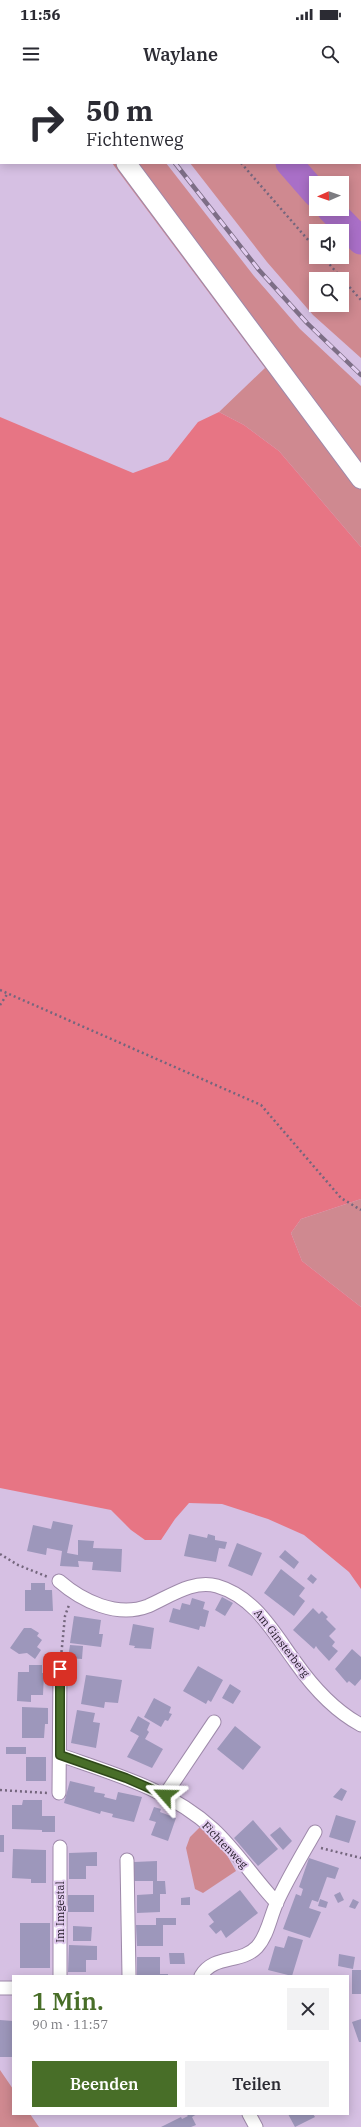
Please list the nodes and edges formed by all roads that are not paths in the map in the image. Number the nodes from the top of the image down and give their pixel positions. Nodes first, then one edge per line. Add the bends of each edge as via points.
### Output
1 (127, 164) edge
2 (361, 479) edge
3 (59, 1581) road end
4 (60, 1669) road end
5 (214, 1722) dead end
6 (361, 1725) edge
7 (60, 1755) junction
8 (59, 1793) road end
9 (165, 1795) junction
10 (315, 1832) dead end
11 (60, 1847) dead end
12 (127, 1860) dead end
13 (277, 1903) junction
14 (60, 1975) edge
15 (129, 1975) edge
16 (202, 1975) edge
17 (0, 1988) edge
18 (12, 1988) edge
19 (250, 2115) edge
20 (256, 2127) edge

1 - 2 main road
3 - 6 street, Am Ginsterberg via 73,1594 92,1603 123,1609 147,1606 184,1589 198,1586 215,1586 231,1592 254,1607 324,1696 339,1711
4 - 7 street
5 - 9 street
7 - 8 street
7 - 9 street, Fichtenweg via 126,1778
9 - 13 street, Fichtenweg via 212,1828
10 - 13 street
11 - 14 street, Im Imgestal
12 - 15 street
13 - 16 street via 257,1947 247,1954 214,1963 207,1967
17 - 18 street
19 - 20 street

